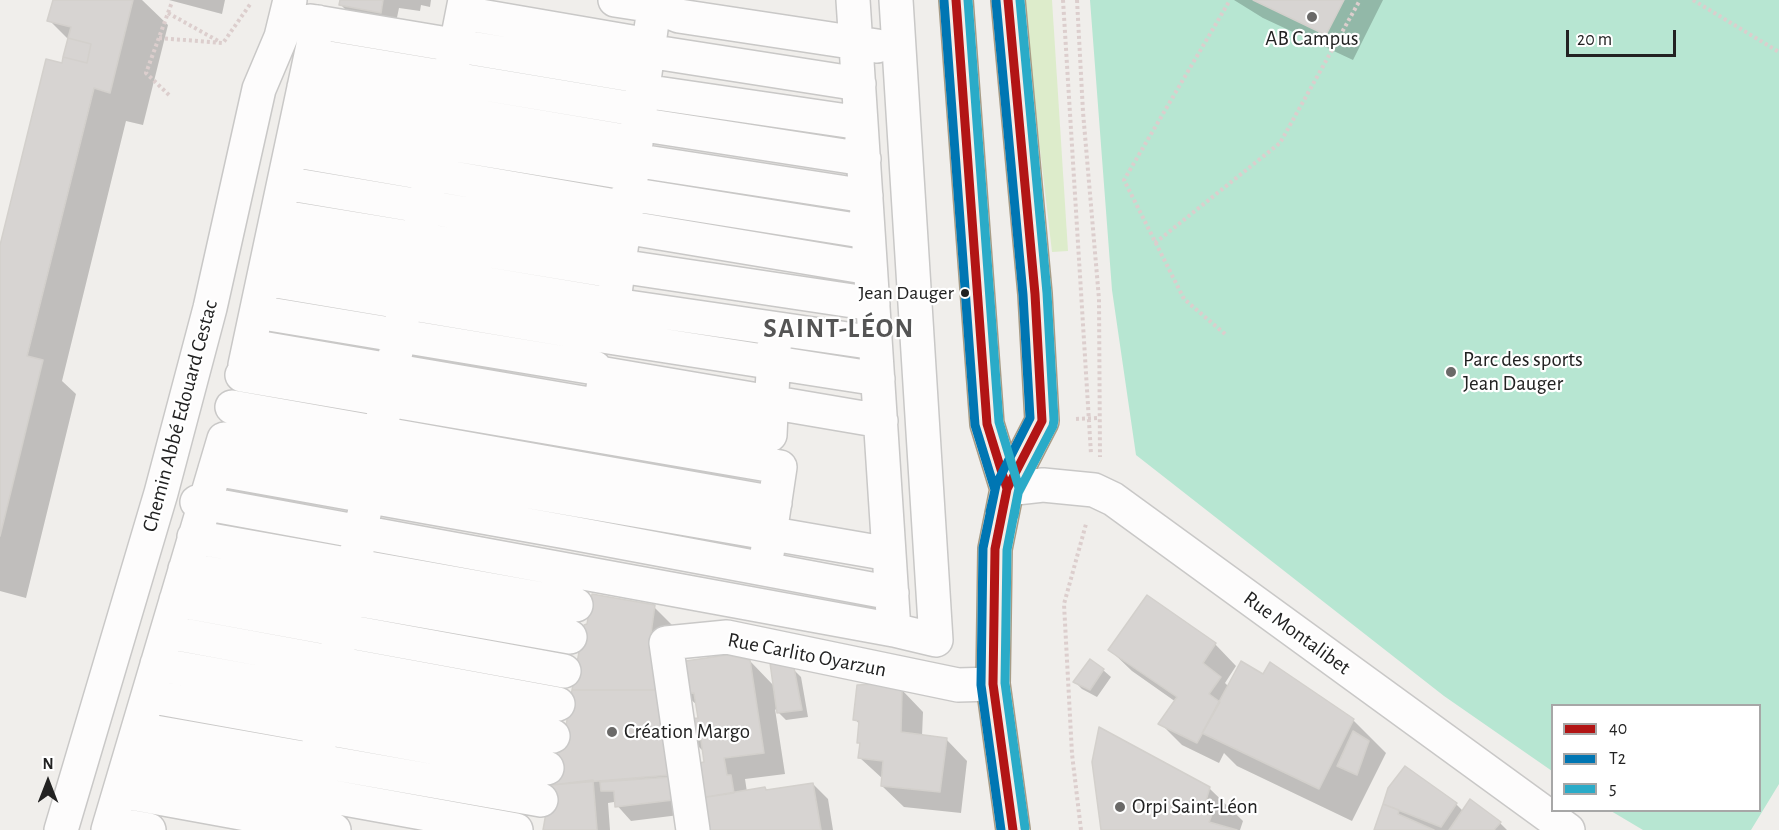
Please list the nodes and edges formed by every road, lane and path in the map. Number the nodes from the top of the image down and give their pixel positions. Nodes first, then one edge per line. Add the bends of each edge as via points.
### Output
1 (254, 0) edge
2 (615, 0) edge
3 (853, 0) edge
4 (896, 0) edge
5 (956, 0) edge
6 (1008, 0) edge
7 (1063, 0) edge
8 (1077, 0) edge
9 (1230, 0) edge
10 (1360, 0) edge
11 (1693, 0) edge
12 (172, 2) dead end
13 (655, 3) edge
14 (464, 6) edge
15 (168, 14) junction
16 (306, 14) edge
17 (159, 38) junction
18 (223, 43) junction
19 (856, 43) junction
20 (456, 45) junction
21 (899, 49) junction
22 (1779, 52) edge
23 (311, 55) junction
24 (450, 78) junction
25 (859, 84) junction
26 (304, 87) junction
27 (169, 94) dead end
28 (443, 110) junction
29 (861, 123) junction
30 (294, 134) junction
31 (437, 142) junction
32 (633, 159) junction
33 (864, 159) junction
34 (430, 174) junction
35 (284, 183) junction
36 (866, 196) junction
37 (424, 206) junction
38 (277, 216) junction
39 (868, 232) junction
40 (418, 239) junction
41 (1155, 243) junction
42 (267, 263) junction
43 (870, 268) junction
44 (408, 287) junction
45 (873, 304) junction
46 (614, 305) junction
47 (257, 312) junction
48 (775, 329) junction
49 (1225, 334) dead end
50 (399, 335) junction
51 (875, 343) junction
52 (605, 355) junction
53 (246, 360) junction
54 (774, 363) junction
55 (878, 379) junction
56 (388, 385) junction
57 (771, 402) junction
58 (232, 407) junction
59 (1099, 418) junction
60 (1087, 419) junction
61 (599, 421) junction
62 (880, 421) junction
63 (379, 433) junction
64 (770, 435) junction
65 (219, 454) junction
66 (373, 465) junction
67 (780, 467) junction
68 (592, 471) junction
69 (1008, 489) junction
70 (1103, 494) junction
71 (367, 497) junction
72 (201, 503) junction
73 (587, 503) junction
74 (772, 518) junction
75 (360, 532) junction
76 (572, 533) junction
77 (194, 537) junction
78 (889, 554) junction
79 (353, 565) junction
80 (565, 569) junction
81 (765, 569) junction
82 (181, 585) junction
83 (892, 593) junction
84 (347, 598) junction
85 (576, 605) dead end
86 (766, 607) junction
87 (341, 630) junction
88 (894, 630) junction
89 (167, 632) junction
90 (570, 637) dead end
91 (334, 663) junction
92 (157, 664) junction
93 (564, 671) dead end
94 (993, 684) junction
95 (328, 695) junction
96 (148, 696) junction
97 (558, 704) dead end
98 (322, 728) junction
99 (138, 729) junction
100 (552, 736) dead end
101 (316, 760) junction
102 (547, 768) dead end
103 (125, 775) junction
104 (309, 793) junction
105 (541, 800) dead end
106 (109, 826) edge
107 (313, 828) edge
108 (61, 830) edge
109 (149, 830) edge
110 (516, 830) edge
111 (693, 830) edge
112 (1013, 830) edge
113 (1081, 830) edge
114 (1568, 830) edge

1 - 18 path
2 - 13 street
3 - 19 street
4 - 21 street
5 - 69 main road via 987,424
6 - 69 main road via 1035,294 1042,421
7 - 60 path
8 - 59 path via 1099,299
9 - 41 path via 1124,180
10 - 41 path via 1280,143
11 - 22 path
12 - 15 path
13 - 19 street via 679,16
13 - 32 street
14 - 20 street
14 - 32 street
15 - 17 path
15 - 18 path
16 - 20 street
16 - 23 street
16 - 108 street, Chemin Abbé Edouard Cestac via 281,37 259,89 210,308 161,493
17 - 18 path
17 - 27 path via 146,73
19 - 21 street
19 - 25 street
20 - 24 street
20 - 32 street
21 - 88 street via 936,640
23 - 24 street
23 - 26 street
24 - 28 street
24 - 32 street
25 - 29 street
25 - 32 street
26 - 28 street
26 - 30 street
28 - 31 street
28 - 32 street
29 - 32 street
29 - 33 street
30 - 31 street
30 - 34 street
30 - 35 street
31 - 32 street
31 - 34 street
32 - 33 street
32 - 34 street
32 - 36 street
32 - 37 street
32 - 39 street
32 - 40 street
32 - 43 street
32 - 45 street
32 - 46 street
33 - 36 street
34 - 37 street
35 - 37 street
35 - 38 street
36 - 39 street
37 - 40 street
38 - 40 street
38 - 42 street
39 - 43 street
40 - 44 street
41 - 49 path via 1184,299
42 - 44 street
42 - 47 street
43 - 45 street
44 - 46 street
44 - 50 street
44 - 52 street
45 - 51 street
46 - 48 street
46 - 52 street
47 - 50 street
47 - 53 street
48 - 51 street
48 - 54 street
50 - 52 street
50 - 56 street
51 - 55 street
52 - 54 street
52 - 57 street
52 - 61 street
53 - 56 street
53 - 58 street
54 - 55 street
54 - 57 street
55 - 62 street
56 - 61 street
56 - 63 street
57 - 62 street
57 - 64 street
58 - 63 street
58 - 65 street
59 - 60 path
59 - 70 path via 1101,463 1126,485
60 - 70 path
61 - 64 street
61 - 67 street
61 - 68 street
62 - 78 street
63 - 66 street
63 - 68 street
64 - 67 street via 781,450
65 - 66 street
65 - 71 street
65 - 72 street
66 - 71 street
66 - 73 street
67 - 74 street
68 - 73 street
68 - 74 street
69 - 70 street via 1042,485
69 - 94 main road via 995,549
70 - 113 path via 1064,604 1072,754
70 - 114 street, Rue Montalibet
71 - 75 street
71 - 76 street
72 - 75 street
72 - 77 street
73 - 74 street
73 - 76 street
74 - 78 street
74 - 81 street
75 - 79 street
75 - 80 street
76 - 80 street
76 - 81 street
77 - 79 street
77 - 82 street
78 - 83 street
79 - 84 street
79 - 85 street
80 - 86 street
81 - 83 street
81 - 86 street
82 - 84 street
82 - 87 street
82 - 89 street
83 - 88 street
84 - 87 street
84 - 90 street
86 - 88 street
87 - 91 street
87 - 93 street
89 - 91 street
89 - 92 street
91 - 95 street
91 - 97 street
92 - 95 street
92 - 96 street
94 - 111 street, Rue Carlito Oyarzun via 958,685 727,637 666,643
94 - 112 main road
95 - 98 street
95 - 100 street
96 - 98 street
96 - 99 street
98 - 101 street
98 - 102 street
99 - 101 street
99 - 103 street
101 - 104 street
101 - 105 street
103 - 104 street
103 - 106 street
103 - 107 street
104 - 107 street
104 - 110 street
106 - 109 street

